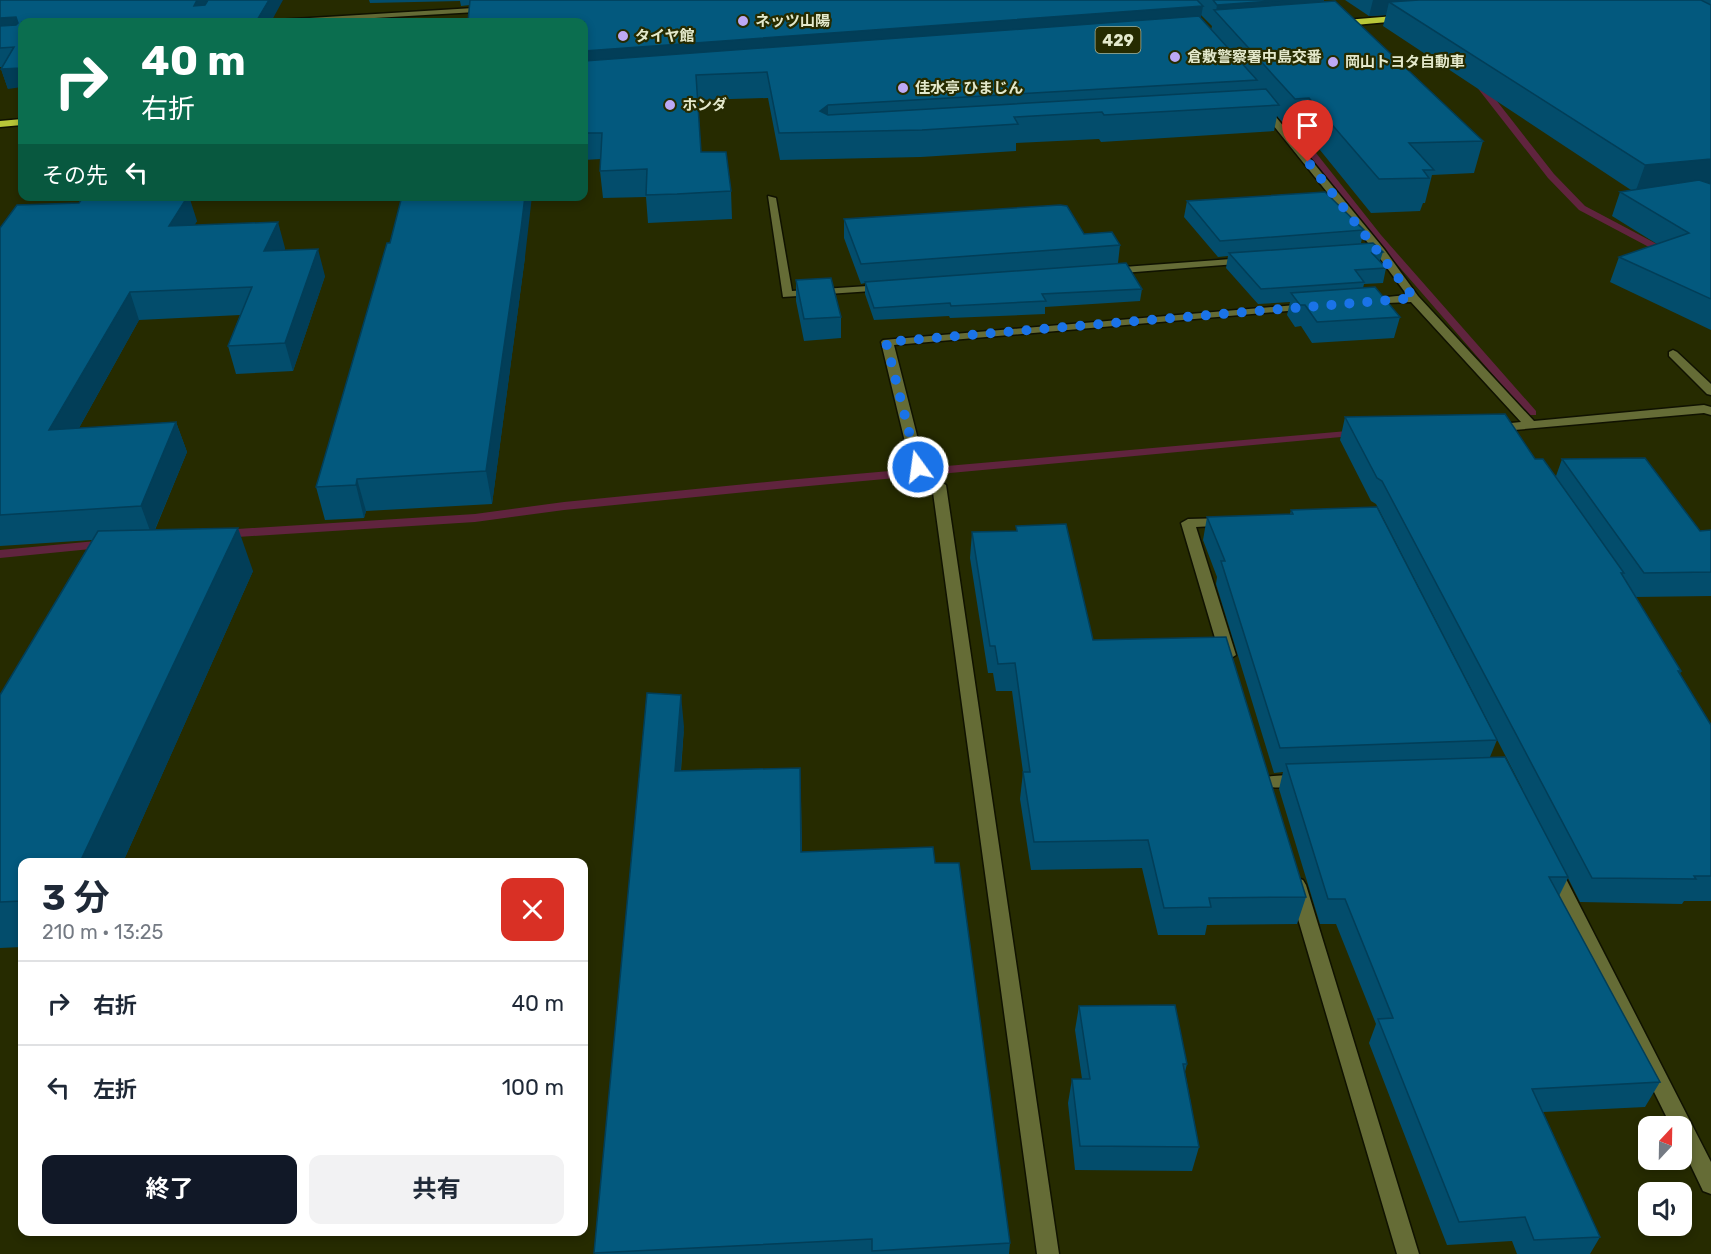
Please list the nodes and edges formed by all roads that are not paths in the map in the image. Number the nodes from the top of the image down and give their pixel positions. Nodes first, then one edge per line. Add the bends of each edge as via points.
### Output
1 (501, 8) edge
2 (357, 18) edge
3 (1415, 18) edge
4 (1319, 25) edge
5 (1258, 106) edge
6 (18, 122) edge
7 (0, 124) edge
8 (771, 198) dead end
9 (1261, 260) edge
10 (1095, 272) edge
11 (894, 287) edge
12 (1414, 298) junction
13 (1356, 303) edge
14 (1321, 306) edge
15 (1673, 354) dead end
16 (1711, 391) edge
17 (1711, 411) edge
18 (1531, 425) junction
19 (1519, 446) edge
20 (918, 467) dead end
21 (939, 485) dead end
22 (1246, 522) edge
23 (1232, 669) edge
24 (1313, 780) edge
25 (1266, 781) edge
26 (1546, 857) edge
27 (1293, 871) edge
28 (1711, 1184) edge
29 (1048, 1254) edge
30 (1408, 1254) edge

1 - 2 street
3 - 4 highway
5 - 12 street
6 - 7 highway
8 - 11 street via 787,295
9 - 10 street
12 - 13 street
12 - 18 street
14 - 20 street via 886,342
15 - 16 street
17 - 18 street
18 - 19 street via 1505,428
21 - 29 street
22 - 23 street via 1188,523
24 - 25 street
26 - 28 street
27 - 30 street

